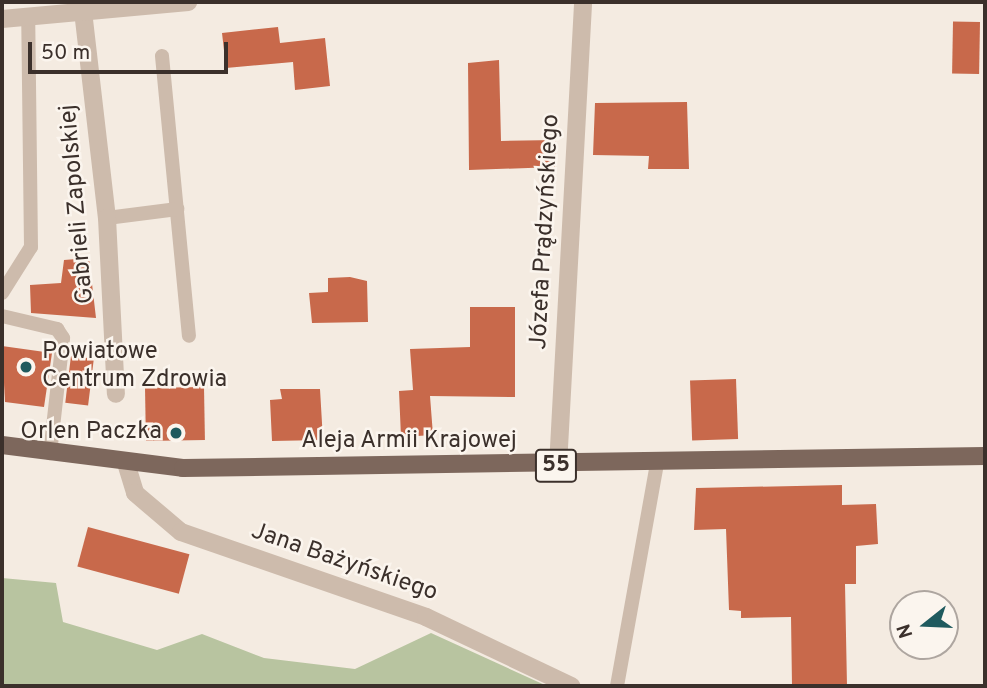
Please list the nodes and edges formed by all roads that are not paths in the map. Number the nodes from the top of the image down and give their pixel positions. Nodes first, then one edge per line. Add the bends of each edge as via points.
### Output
1 (188, 2) edge
2 (583, 2) edge
3 (83, 11) junction
4 (16, 14) edge
5 (162, 56) dead end
6 (177, 209) junction
7 (107, 218) junction
8 (2, 293) edge
9 (2, 316) edge
10 (189, 336) dead end
11 (116, 394) dead end
12 (2, 445) edge
13 (50, 453) junction
14 (985, 456) edge
15 (127, 463) junction
16 (657, 463) junction
17 (558, 466) junction
18 (571, 686) edge
19 (617, 686) edge

1 - 3 street
2 - 17 street, Józefa Prądzyńskiego
3 - 4 street
3 - 7 street, Gabrieli Zapolskiej
4 - 8 lane via 31,247
5 - 6 lane
6 - 7 lane
6 - 10 lane
7 - 11 street, Gabrieli Zapolskiej
9 - 13 lane via 57,329 63,338
12 - 13 main road, Aleja Armii Krajowej / 55
13 - 15 main road, Aleja Armii Krajowej / 55
14 - 16 main road, Aleja Armii Krajowej / 55
15 - 17 main road, Aleja Armii Krajowej / 55
15 - 18 street, Jana Bażyńskiego via 135,493 181,531 426,617
16 - 17 main road, Aleja Armii Krajowej / 55
16 - 19 lane

